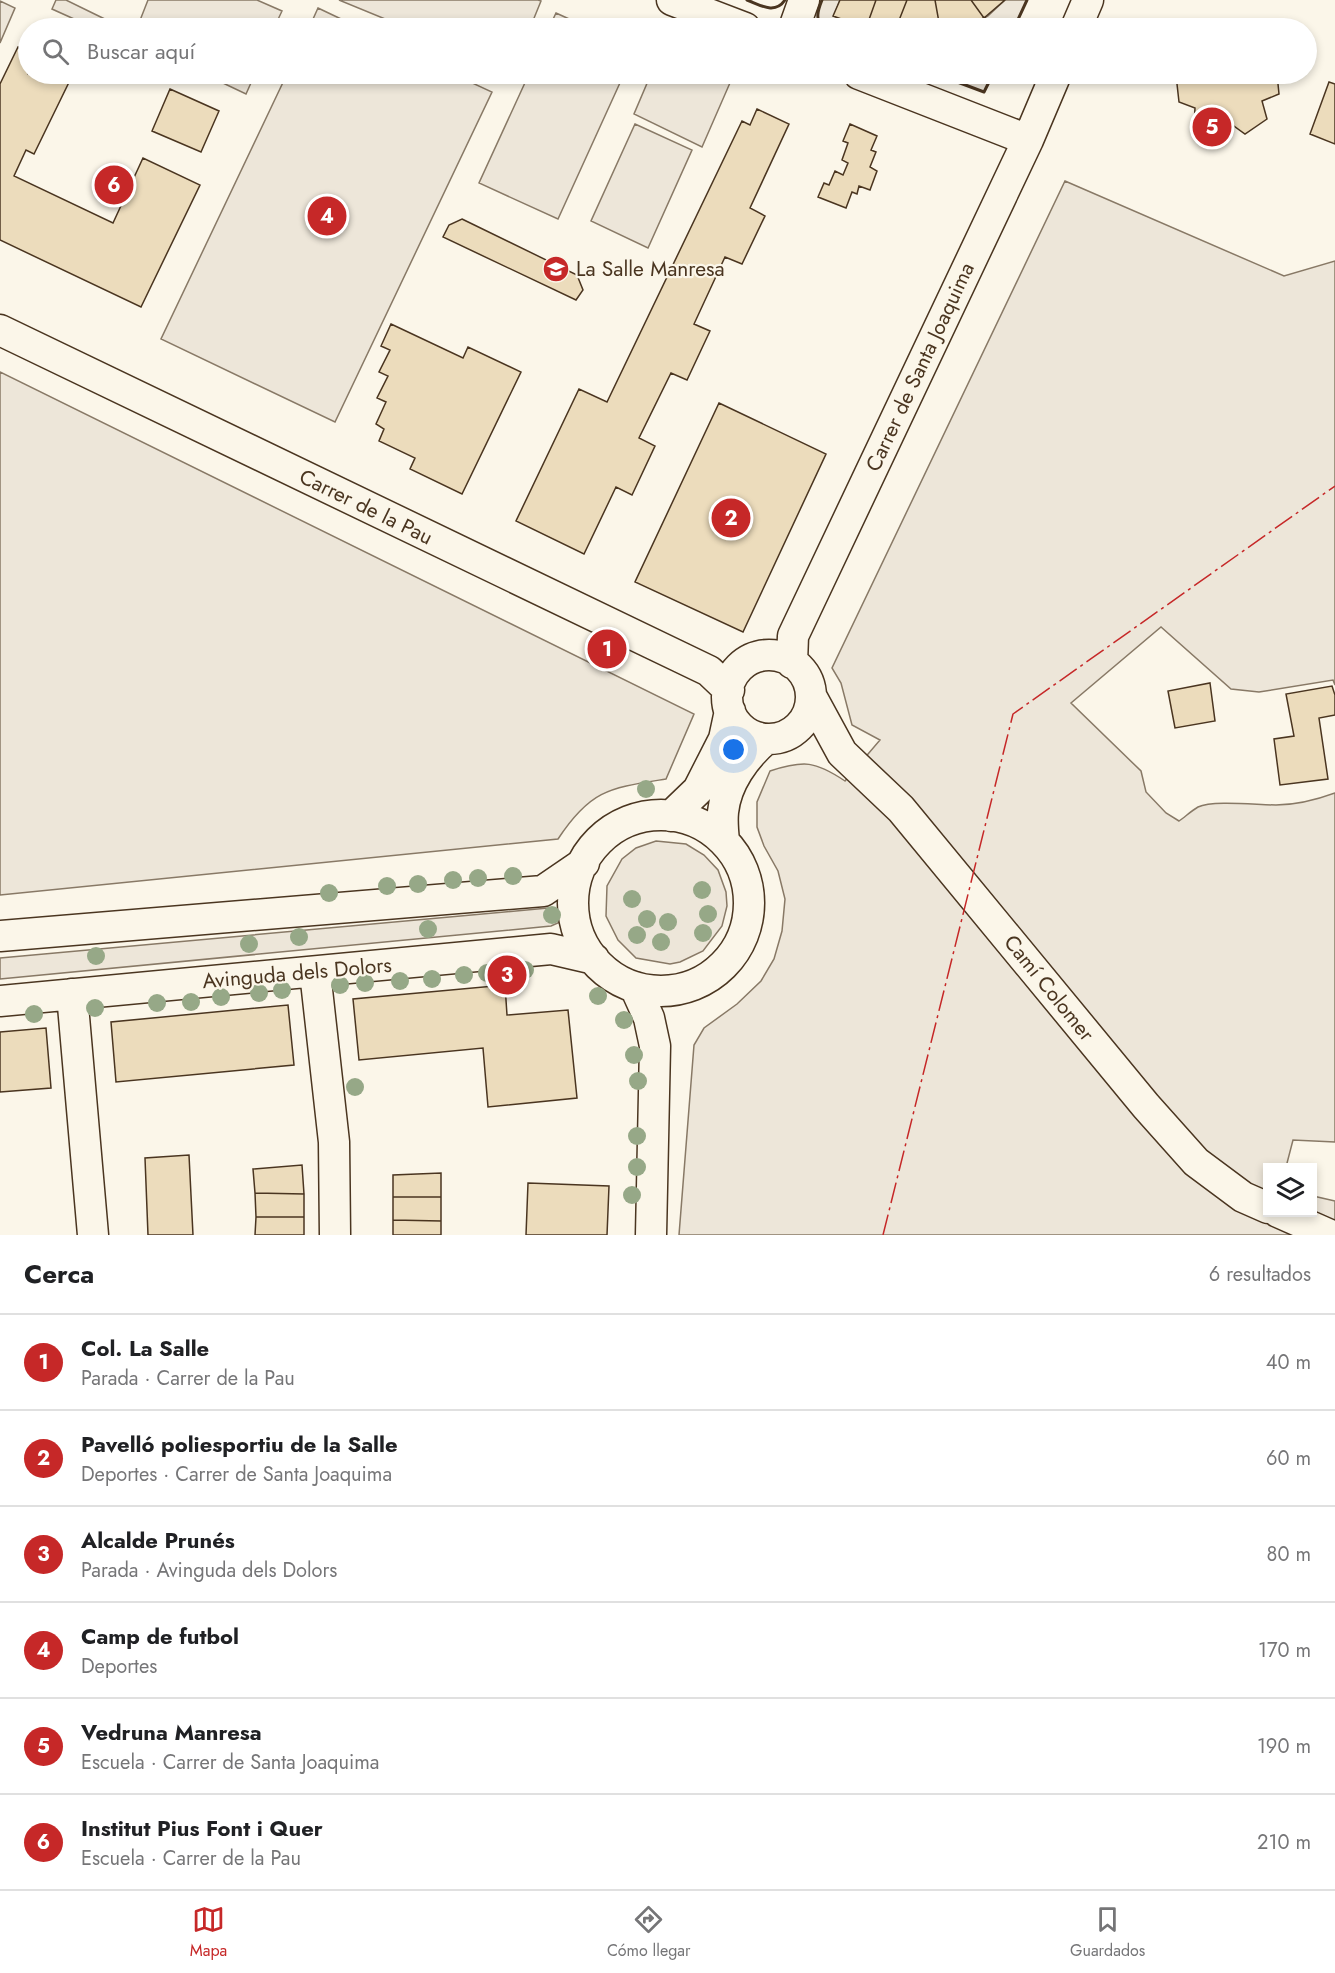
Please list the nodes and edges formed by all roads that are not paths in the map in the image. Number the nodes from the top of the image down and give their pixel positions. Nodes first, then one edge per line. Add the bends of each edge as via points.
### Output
1 (672, 0) edge
2 (804, 0) edge
3 (1088, 0) edge
4 (719, 18) edge
5 (798, 18) edge
6 (1080, 18) edge
7 (885, 84) edge
8 (1052, 84) edge
9 (1028, 140) junction
10 (0, 330) edge
11 (792, 663) junction
12 (811, 696) junction
13 (729, 701) junction
14 (773, 738) junction
15 (842, 753) junction
16 (671, 816) junction
17 (724, 841) junction
18 (584, 863) junction
19 (0, 936) edge
20 (594, 959) junction
21 (315, 972) junction
22 (635, 987) junction
23 (690, 987) junction
24 (72, 994) junction
25 (0, 1000) edge
26 (655, 1046) junction
27 (1263, 1206) edge
28 (1289, 1217) edge
29 (93, 1235) edge
30 (335, 1235) edge
31 (651, 1235) edge
32 (1330, 1235) edge

1 - 4 street
2 - 5 street
3 - 6 street
7 - 9 street
8 - 9 street, Carrer de Santa Joaquima
9 - 11 street, Carrer de Santa Joaquima via 793,636
10 - 13 street, Carrer de la Pau via 709,671
11 - 12 street via 806,677
11 - 13 street via 775,656 756,658 732,678
12 - 14 street via 810,709 801,725 791,733
12 - 15 street, Camí Colomer
13 - 14 street via 737,723 747,732
13 - 16 street via 724,739 699,790
14 - 15 street, Camí Colomer via 812,742
14 - 17 street via 749,754 731,782 723,811
15 - 27 street, Camí Colomer via 901,809 1196,1162 1243,1197
16 - 17 street via 699,824
16 - 18 street via 650,816 620,826 603,838
17 - 23 street via 744,875 749,904 746,923 729,958
18 - 19 street via 543,891
18 - 20 street via 576,884 575,918
20 - 21 street, Avinguda dels Dolors via 551,949
20 - 22 street via 608,973
21 - 24 street, Avinguda dels Dolors
21 - 30 street via 334,1142
22 - 23 street via 668,991
22 - 26 street via 649,1018
23 - 26 street via 662,1027
24 - 25 street, Avinguda dels Dolors
24 - 29 street
26 - 31 street
28 - 32 street

